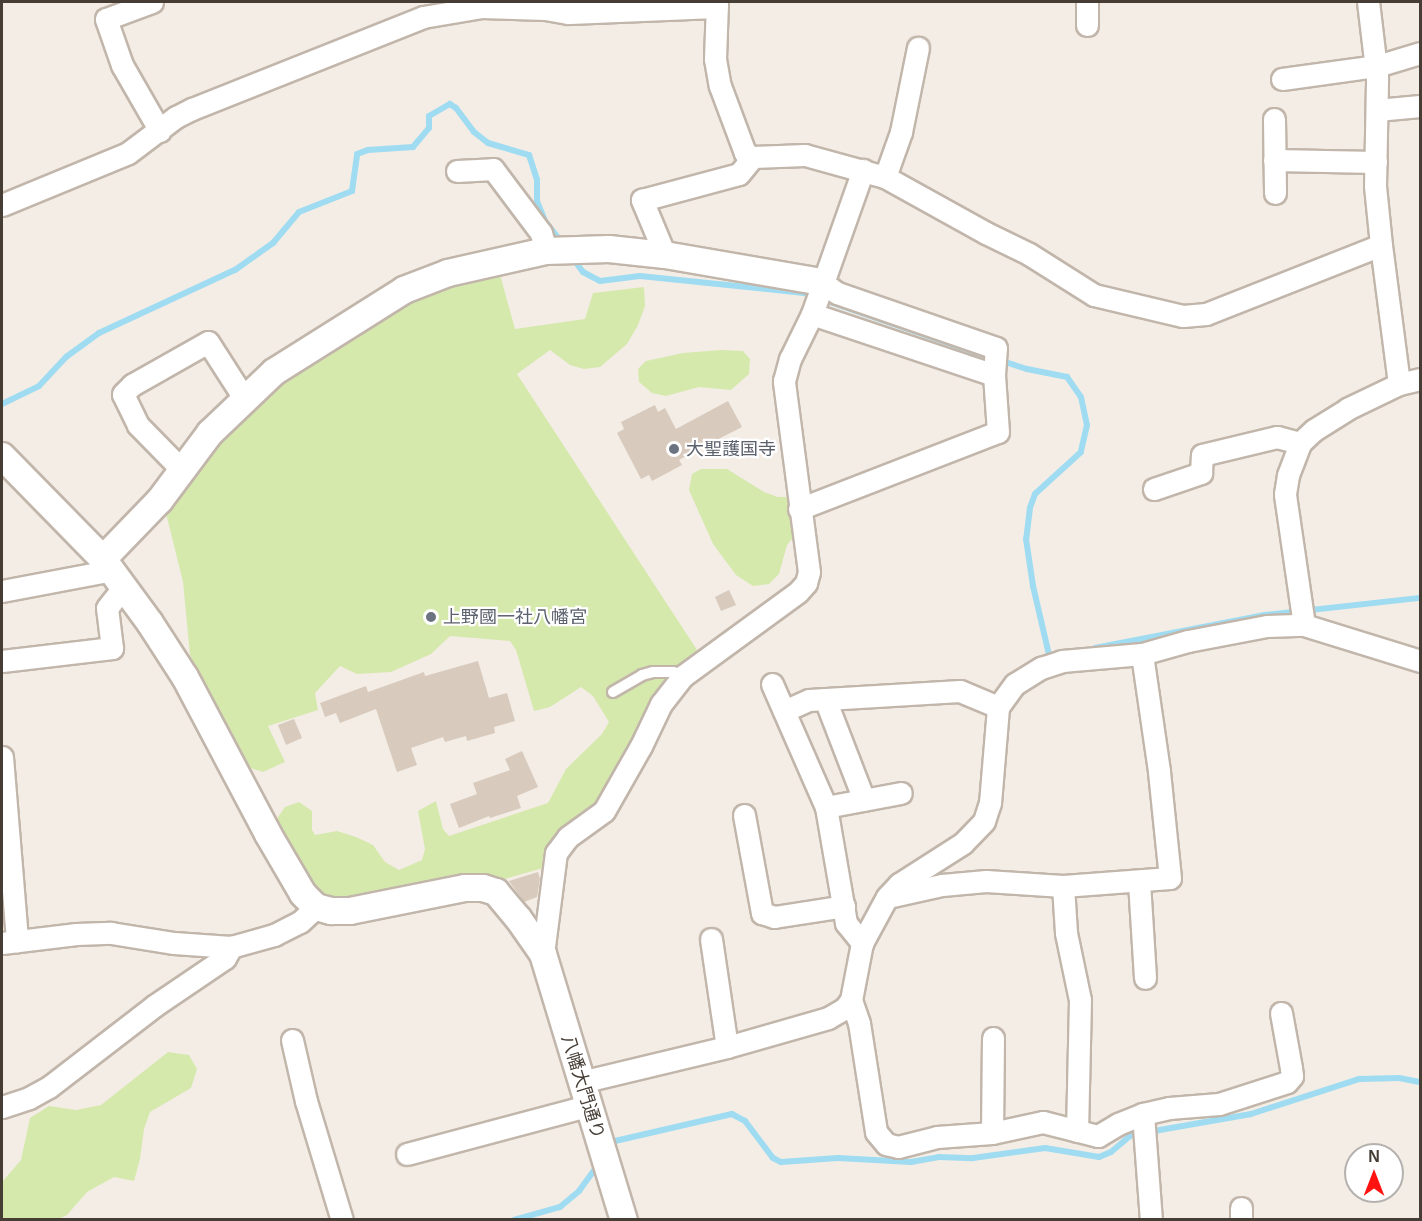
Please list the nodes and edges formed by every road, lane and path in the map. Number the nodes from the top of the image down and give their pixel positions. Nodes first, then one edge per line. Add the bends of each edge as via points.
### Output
1 (152, 2) edge
2 (1087, 2) edge
3 (1370, 2) edge
4 (717, 4) edge
5 (545, 5) edge
6 (1087, 25) dead end
7 (918, 48) dead end
8 (1420, 53) edge
9 (1377, 66) junction
10 (1282, 79) dead end
11 (1420, 106) edge
12 (1377, 110) junction
13 (1274, 118) dead end
14 (160, 131) junction
15 (753, 157) junction
16 (1274, 160) junction
17 (1376, 162) junction
18 (863, 170) junction
19 (458, 171) dead end
20 (885, 177) junction
21 (1275, 193) dead end
22 (2, 205) edge
23 (1381, 245) junction
24 (546, 251) junction
25 (665, 255) junction
26 (822, 282) junction
27 (812, 314) junction
28 (994, 375) junction
29 (1420, 379) edge
30 (1399, 384) junction
31 (244, 398) junction
32 (1300, 443) junction
33 (2, 456) edge
34 (182, 470) junction
35 (1154, 489) dead end
36 (800, 509) junction
37 (113, 572) junction
38 (2, 591) edge
39 (1304, 625) junction
40 (1142, 654) junction
41 (2, 661) edge
42 (1420, 661) edge
43 (683, 676) junction
44 (771, 684) dead end
45 (613, 692) dead end
46 (825, 699) junction
47 (998, 707) junction
48 (784, 711) junction
49 (2, 757) edge
50 (901, 793) dead end
51 (864, 800) junction
52 (826, 807) junction
53 (744, 815) dead end
54 (1139, 882) junction
55 (1063, 886) junction
56 (887, 897) junction
57 (844, 906) junction
58 (316, 907) junction
59 (711, 939) dead end
60 (9, 942) edge
61 (862, 943) junction
62 (231, 947) junction
63 (543, 954) junction
64 (1145, 978) dead end
65 (851, 1000) junction
66 (1281, 1013) dead end
67 (993, 1038) dead end
68 (292, 1040) dead end
69 (727, 1047) junction
70 (585, 1094) junction
71 (2, 1107) edge
72 (1143, 1114) junction
73 (1077, 1131) junction
74 (992, 1133) junction
75 (407, 1154) dead end
76 (342, 1220) edge
77 (624, 1220) edge
78 (1151, 1220) edge

1 - 14 street via 106,19 122,65
2 - 6 street
3 - 9 street
4 - 5 street via 568,13
4 - 15 street via 715,59 720,86 745,153
5 - 14 street via 482,8 423,17 192,109
7 - 20 street via 901,132
8 - 9 street
9 - 10 street
9 - 12 street
11 - 12 street
12 - 17 street
13 - 16 street
14 - 22 street via 128,153
15 - 18 street via 806,155
15 - 25 street via 739,174 642,200
16 - 17 street
16 - 21 street
17 - 23 street
18 - 20 street
18 - 26 street
19 - 24 street via 493,169 541,233
20 - 23 street via 1029,254 1094,295 1183,316 1206,314
23 - 30 street
24 - 25 street via 609,249
24 - 31 street via 448,273 404,290 274,372
25 - 26 street
26 - 27 street
26 - 28 street via 837,293 996,348
27 - 28 street
27 - 36 street via 784,381
28 - 36 street via 998,432
29 - 30 street
30 - 32 street via 1347,409
31 - 34 street
31 - 34 street via 208,342 123,394 138,425
32 - 35 street via 1277,437 1202,454 1202,472
32 - 39 street via 1285,494
33 - 37 street
34 - 37 street
36 - 43 street via 809,572 806,583
37 - 38 street
37 - 41 street via 107,608 112,648
37 - 58 street via 185,677 268,834 303,894
39 - 40 street via 1267,626 1188,640
39 - 42 street
40 - 47 street via 1062,661 1041,668 1015,684
40 - 54 street via 1170,878
43 - 45 lane via 653,672
43 - 63 street via 661,704 604,811 568,837 556,853
44 - 48 street
46 - 47 street via 960,691
46 - 48 street via 809,700
46 - 51 street
47 - 56 street via 990,803 984,821 969,838 899,884
48 - 52 street
49 - 60 street
50 - 51 street
51 - 52 street
52 - 57 street
53 - 57 street via 762,913 774,917
54 - 55 street
54 - 64 street
55 - 56 street via 986,881 942,885
55 - 73 street via 1066,933 1080,1000
56 - 61 street
57 - 61 street via 846,923
58 - 62 street via 300,922 274,935
58 - 63 street via 350,911 465,888 483,888 496,892
59 - 69 street
60 - 62 street via 111,933
61 - 65 street
62 - 71 street via 225,958 154,1006 49,1087
63 - 70 street, 八幡大門通り
65 - 69 street via 846,1008 828,1018
65 - 74 street via 859,1023 876,1132 881,1140 898,1147 937,1137
66 - 72 street via 1292,1076 1287,1082 1219,1104
67 - 74 street
68 - 76 street
69 - 70 street
70 - 75 street
70 - 77 street, 八幡大門通り
72 - 73 street via 1098,1136
72 - 78 street
73 - 74 street via 1043,1122

